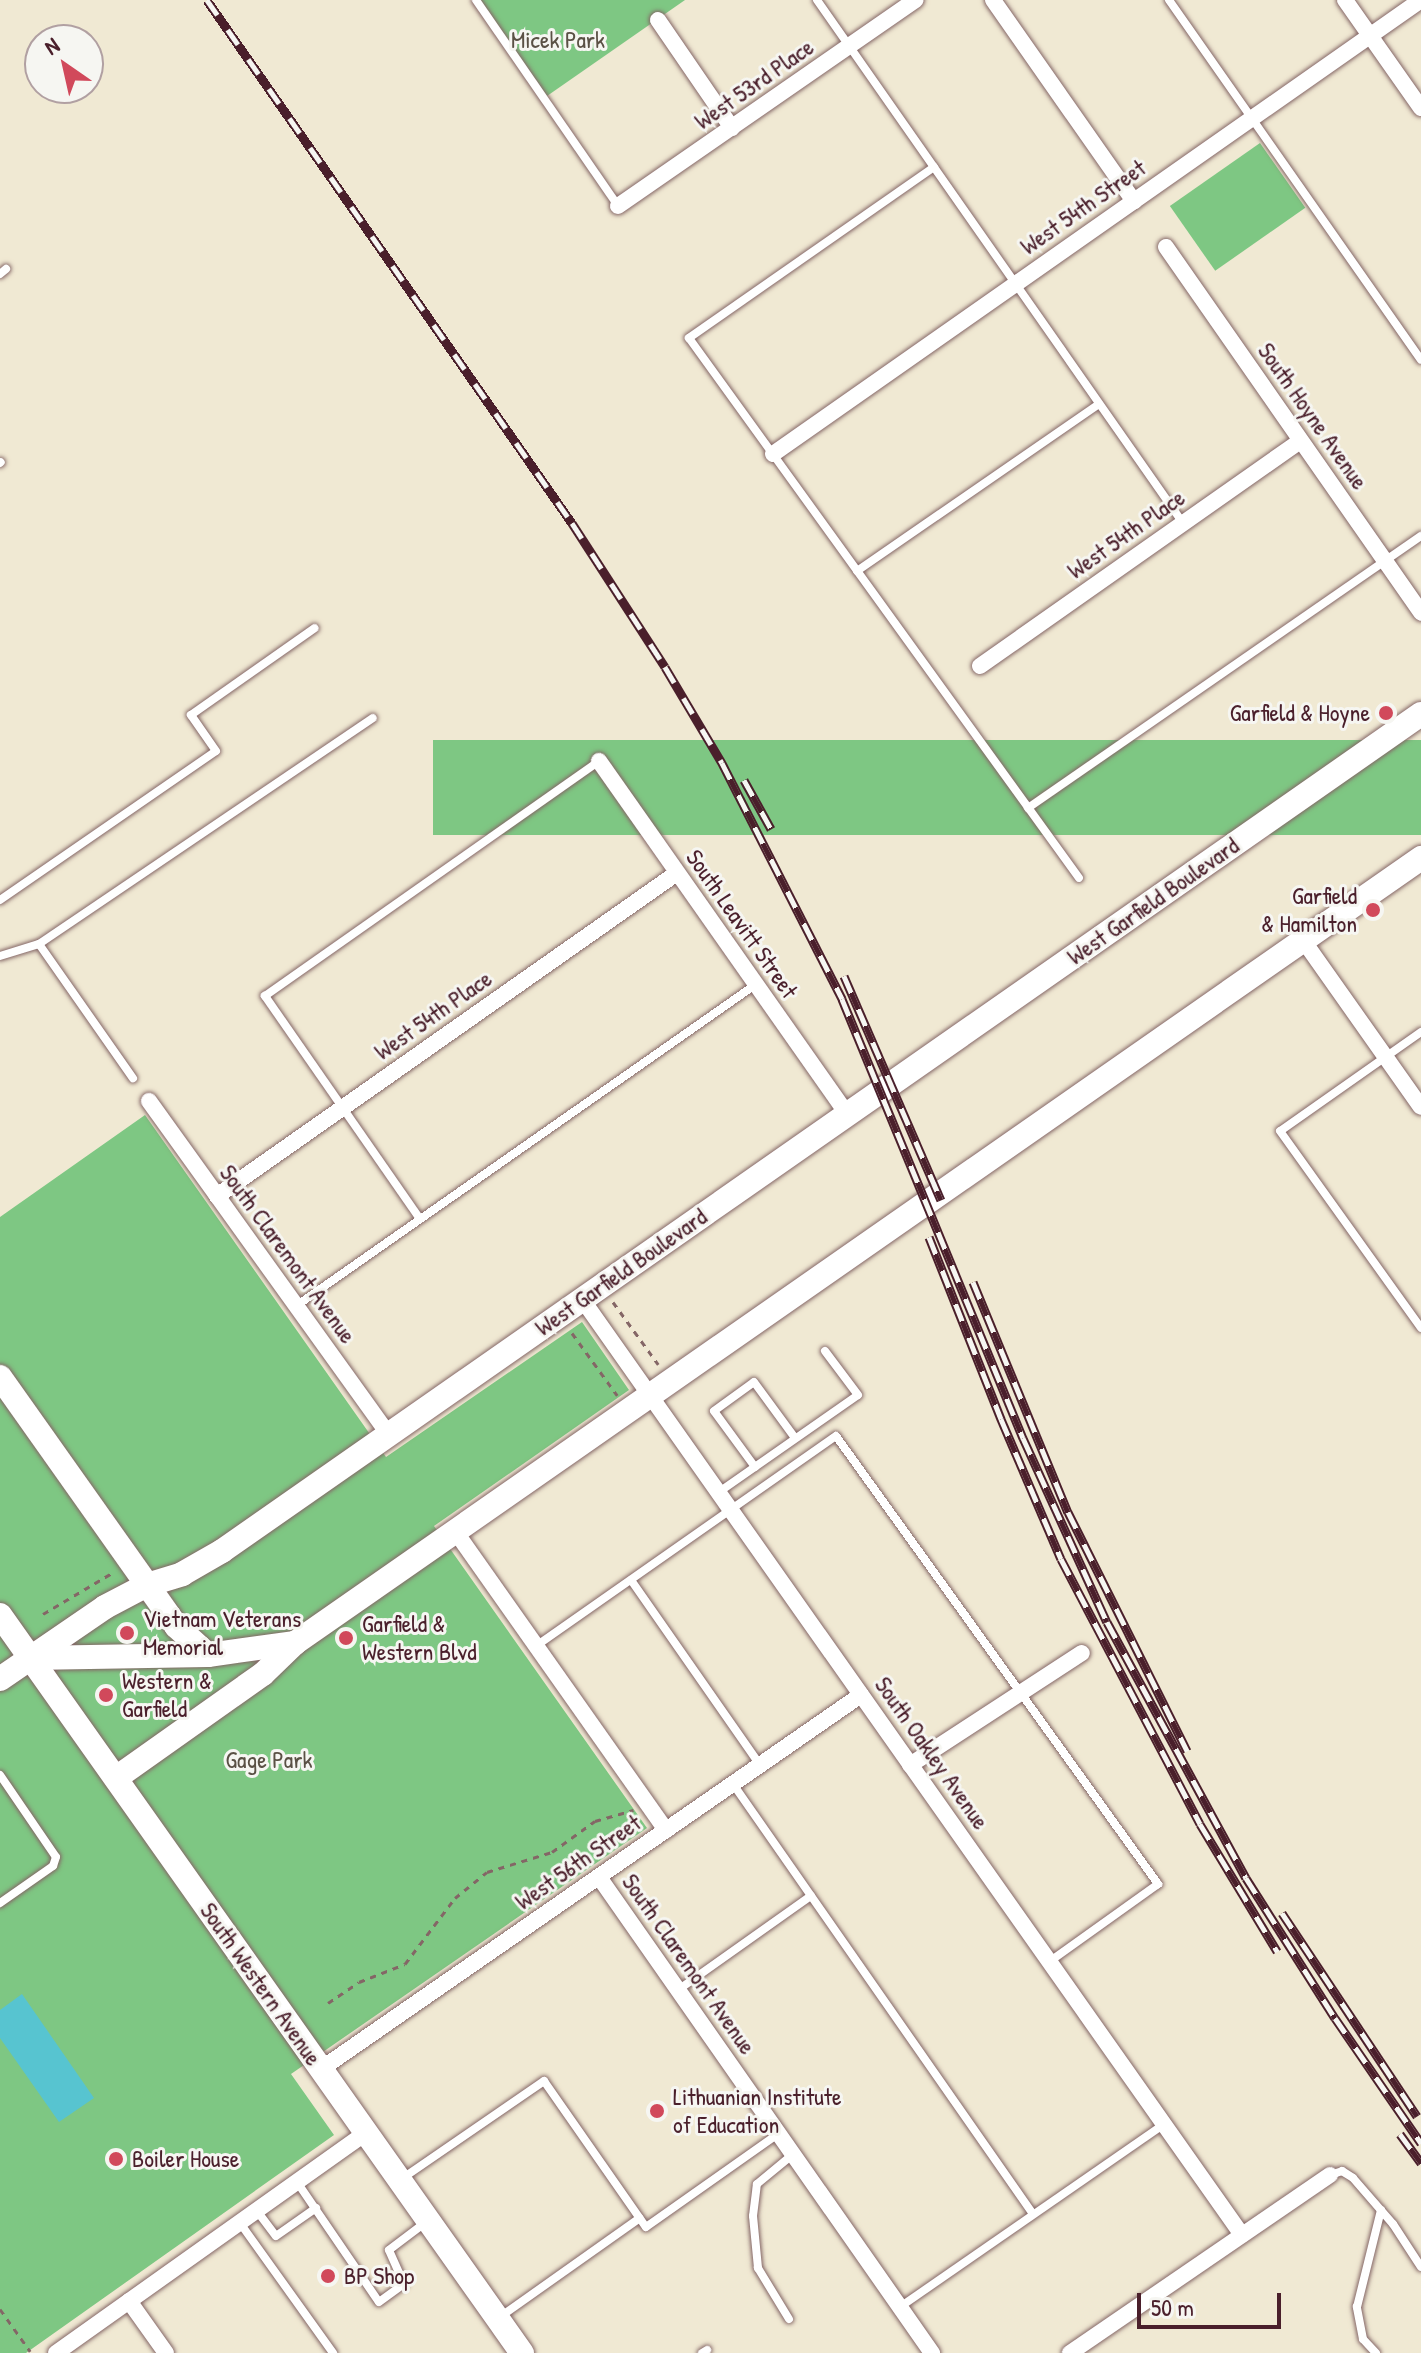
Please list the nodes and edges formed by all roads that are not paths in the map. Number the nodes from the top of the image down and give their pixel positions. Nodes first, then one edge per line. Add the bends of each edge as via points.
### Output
1 (476, 0) edge
2 (817, 0) edge
3 (916, 0) edge
4 (993, 0) edge
5 (1169, 0) edge
6 (1345, 0) edge
7 (1421, 0) edge
8 (658, 20) dead end
9 (1370, 35) junction
10 (849, 47) junction
11 (1421, 108) edge
12 (1252, 118) junction
13 (732, 128) junction
14 (934, 167) junction
15 (1134, 201) junction
16 (618, 206) joint
17 (1166, 247) dead end
18 (1015, 284) junction
19 (1421, 360) edge
20 (1099, 404) junction
21 (1300, 441) junction
22 (773, 454) junction
23 (1183, 523) junction
24 (1421, 536) edge
25 (1384, 561) junction
26 (857, 571) junction
27 (1421, 613) edge
28 (315, 628) dead end
29 (980, 666) dead end
30 (1421, 714) edge
31 (373, 718) dead end
32 (599, 761) joint
33 (1028, 808) junction
34 (1421, 858) edge
35 (677, 873) junction
36 (1079, 878) dead end
37 (0, 900) edge
38 (1303, 940) junction
39 (39, 944) junction
40 (0, 956) edge
41 (755, 985) junction
42 (1421, 1032) edge
43 (1386, 1057) junction
44 (133, 1078) dead end
45 (149, 1101) dead end
46 (1421, 1107) edge
47 (342, 1108) junction
48 (847, 1114) junction
49 (217, 1196) junction
50 (420, 1219) junction
51 (582, 1299) junction
52 (296, 1306) junction
53 (1421, 1328) edge
54 (825, 1351) dead end
55 (0, 1377) edge
56 (650, 1395) junction
57 (388, 1434) junction
58 (795, 1438) junction
59 (755, 1467) junction
60 (719, 1492) junction
61 (731, 1510) junction
62 (455, 1531) junction
63 (631, 1580) junction
64 (147, 1585) junction
65 (0, 1615) edge
66 (295, 1643) junction
67 (536, 1646) junction
68 (1082, 1653) dead end
69 (208, 1655) junction
70 (30, 1658) junction
71 (0, 1679) edge
72 (1021, 1692) junction
73 (861, 1695) junction
74 (760, 1765) junction
75 (910, 1765) junction
76 (0, 1775) edge
77 (116, 1778) junction
78 (733, 1784) junction
79 (666, 1830) junction
80 (599, 1877) junction
81 (811, 1896) junction
82 (0, 1903) edge
83 (1049, 1962) junction
84 (678, 1990) junction
85 (321, 2069) junction
86 (1164, 2124) junction
87 (366, 2133) junction
88 (779, 2134) junction
89 (793, 2154) junction
90 (1330, 2175) joint
91 (399, 2180) junction
92 (297, 2182) junction
93 (316, 2208) junction
94 (1381, 2210) junction
95 (257, 2211) junction
96 (1033, 2214) junction
97 (640, 2218) junction
98 (428, 2220) junction
99 (240, 2223) junction
100 (1242, 2235) junction
101 (1421, 2267) edge
102 (129, 2301) junction
103 (900, 2307) junction
104 (498, 2318) junction
105 (789, 2319) dead end
106 (56, 2353) edge
107 (166, 2353) edge
108 (333, 2353) edge
109 (522, 2353) edge
110 (932, 2353) edge
111 (1070, 2353) edge
112 (1376, 2353) edge

1 - 16 lane
2 - 10 lane
3 - 10 street, West 53rd Place
4 - 15 street
5 - 12 lane
6 - 9 street
7 - 9 street, West 54th Street
8 - 13 street
9 - 11 street
9 - 12 street, West 54th Street
10 - 13 street, West 53rd Place
10 - 14 lane
12 - 15 street, West 54th Street
12 - 19 lane
13 - 16 street, West 53rd Place
14 - 18 lane
14 - 22 lane via 689,338
15 - 18 street, West 54th Street
17 - 21 street, South Hoyne Avenue
18 - 20 lane
18 - 22 street, West 54th Street
20 - 23 lane
20 - 26 lane
21 - 23 street, West 54th Place
21 - 25 street, South Hoyne Avenue
22 - 26 lane
23 - 29 street, West 54th Place
24 - 25 lane
25 - 27 street, South Hoyne Avenue
25 - 33 lane
26 - 33 lane
28 - 37 lane via 191,715 216,751
30 - 48 street, West Garfield Boulevard
31 - 39 lane
32 - 35 street, South Leavitt Street
32 - 47 lane via 265,996
33 - 36 lane
34 - 38 street
35 - 41 street, South Leavitt Street
35 - 47 street, West 54th Place
38 - 43 street
38 - 56 street
39 - 40 lane
39 - 44 lane
41 - 48 street, South Leavitt Street
41 - 50 lane
42 - 43 lane
43 - 46 street
43 - 53 lane via 1280,1131
45 - 49 street, South Claremont Avenue
47 - 49 street, West 54th Place
47 - 50 lane
48 - 51 street, West Garfield Boulevard
49 - 52 street, South Claremont Avenue
50 - 52 lane
51 - 56 street, South Oakley Avenue
51 - 57 street, West Garfield Boulevard
52 - 57 street, South Claremont Avenue
54 - 58 lane via 858,1395
55 - 64 street
56 - 60 street, South Oakley Avenue
56 - 62 street
57 - 64 street, West Garfield Boulevard via 212,1557
58 - 59 lane
58 - 59 lane via 754,1382 714,1411
59 - 60 lane
60 - 61 street, South Oakley Avenue
61 - 63 lane
61 - 72 lane via 836,1436
61 - 73 street, South Oakley Avenue
62 - 66 street
62 - 67 street
63 - 67 lane
63 - 74 lane
64 - 69 street via 176,1626
64 - 70 street, West Garfield Boulevard
65 - 70 street, South Western Avenue
66 - 69 street
66 - 77 street via 263,1674
67 - 79 street
68 - 72 street
69 - 70 street
70 - 71 street, West Garfield Boulevard
70 - 77 street, South Western Avenue
72 - 75 street
72 - 83 lane via 1158,1884
73 - 74 street, West 56th Street
73 - 75 street, South Oakley Avenue
74 - 78 street, West 56th Street
75 - 83 street, South Oakley Avenue
76 - 82 lane via 56,1857 53,1866
77 - 85 street, South Western Avenue
78 - 79 street, West 56th Street
78 - 81 lane
79 - 80 street, West 56th Street
80 - 84 street, South Claremont Avenue
80 - 85 street, West 56th Street
81 - 84 lane
81 - 96 lane
83 - 86 street, South Oakley Avenue
84 - 88 street, South Claremont Avenue
85 - 87 street, South Western Avenue
86 - 96 lane
86 - 100 street, South Oakley Avenue
87 - 91 street, South Western Avenue
87 - 92 street
88 - 89 street, South Claremont Avenue
88 - 97 lane via 646,2227
89 - 103 street, South Claremont Avenue
89 - 105 lane via 757,2184 753,2207 758,2268
90 - 94 lane via 1342,2171 1353,2178
90 - 100 street
91 - 97 lane via 544,2081
91 - 98 street, South Western Avenue
92 - 93 lane
92 - 95 street
93 - 95 lane via 276,2236
93 - 98 lane via 379,2302 404,2284 389,2250
94 - 101 lane
94 - 112 lane via 1357,2307 1363,2339
95 - 99 street
96 - 103 lane
97 - 104 lane
98 - 104 street, South Western Avenue
99 - 102 street
99 - 108 lane
100 - 111 street
102 - 106 street
102 - 107 street
103 - 110 street, South Claremont Avenue
104 - 109 street, South Western Avenue

